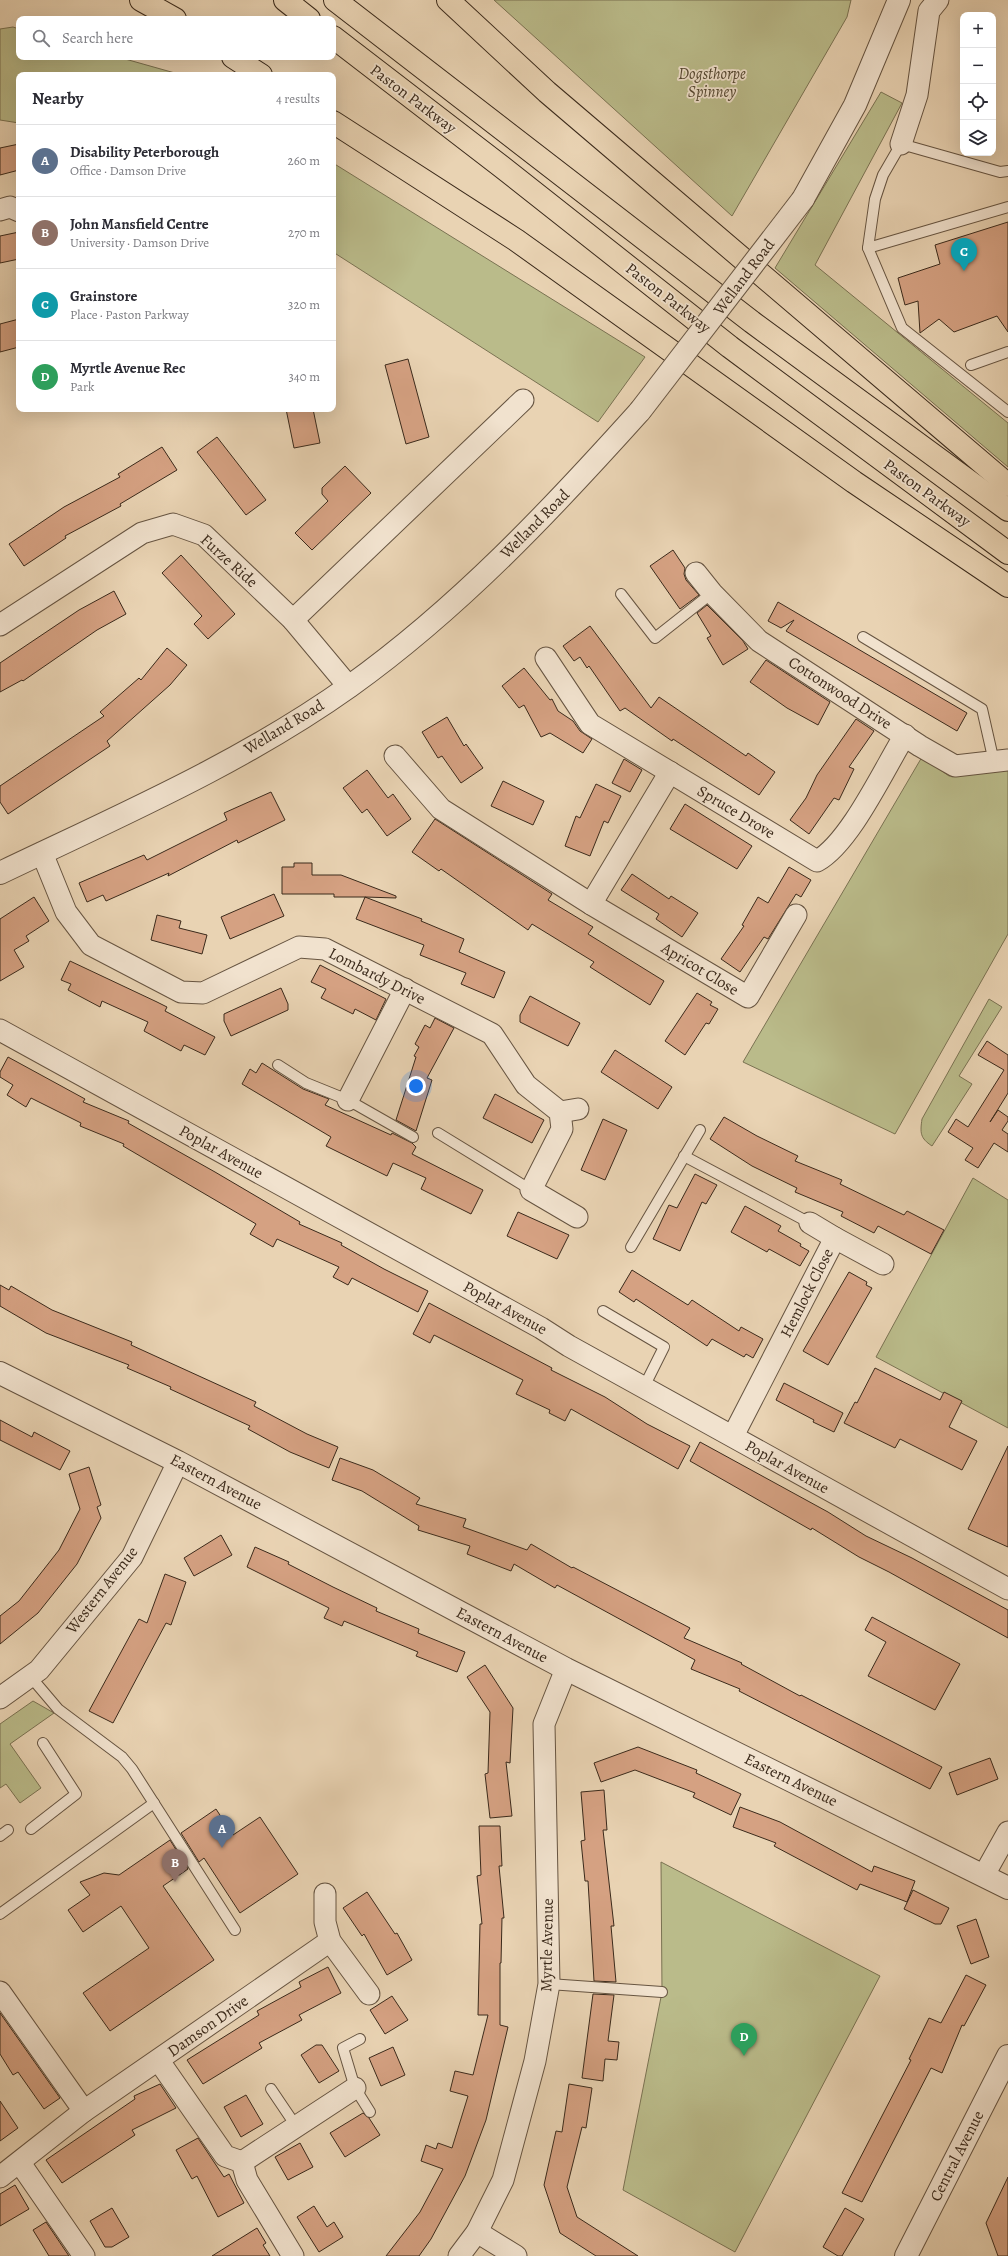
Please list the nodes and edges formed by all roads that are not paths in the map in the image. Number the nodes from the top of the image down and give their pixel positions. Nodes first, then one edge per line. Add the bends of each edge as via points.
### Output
1 (141, 0) edge
2 (284, 0) edge
3 (335, 0) edge
4 (448, 0) edge
5 (899, 0) edge
6 (938, 0) edge
7 (169, 16) edge
8 (305, 16) edge
9 (336, 39) edge
10 (238, 60) edge
11 (256, 72) edge
12 (336, 124) edge
13 (901, 144) junction
14 (1008, 171) edge
15 (1008, 207) edge
16 (0, 210) edge
17 (16, 210) edge
18 (868, 248) junction
19 (1008, 352) edge
20 (971, 365) dead end
21 (523, 400) dead end
22 (1008, 412) edge
23 (1008, 485) edge
24 (1008, 510) edge
25 (1008, 553) edge
26 (696, 573) dead end
27 (1008, 586) edge
28 (712, 593) junction
29 (621, 594) dead end
30 (293, 620) junction
31 (0, 623) edge
32 (863, 637) dead end
33 (546, 658) dead end
34 (349, 687) junction
35 (905, 735) junction
36 (396, 756) dead end
37 (1001, 761) edge
38 (670, 772) junction
39 (42, 853) junction
40 (0, 873) edge
41 (591, 904) junction
42 (796, 915) dead end
43 (405, 989) junction
44 (0, 1030) edge
45 (278, 1065) dead end
46 (348, 1100) junction
47 (700, 1130) dead end
48 (438, 1133) dead end
49 (413, 1137) dead end
50 (684, 1156) junction
51 (531, 1190) junction
52 (577, 1217) dead end
53 (810, 1223) joint
54 (835, 1238) junction
55 (631, 1246) dead end
56 (883, 1264) dead end
57 (602, 1311) dead end
58 (0, 1373) edge
59 (644, 1387) junction
60 (733, 1436) junction
61 (178, 1462) junction
62 (1008, 1589) edge
63 (566, 1669) junction
64 (30, 1676) junction
65 (0, 1698) edge
66 (43, 1743) dead end
67 (154, 1803) junction
68 (31, 1828) dead end
69 (1008, 1832) edge
70 (984, 1875) junction
71 (1008, 1888) edge
72 (324, 1894) dead end
73 (2, 1909) edge
74 (235, 1930) dead end
75 (330, 1941) junction
76 (550, 1984) junction
77 (0, 1992) edge
78 (662, 1992) dead end
79 (369, 1994) dead end
80 (360, 2039) dead end
81 (1008, 2056) edge
82 (159, 2061) junction
83 (355, 2088) junction
84 (271, 2090) dead end
85 (84, 2111) junction
86 (370, 2112) dead end
87 (296, 2126) junction
88 (242, 2162) junction
89 (20, 2163) junction
90 (0, 2177) edge
91 (477, 2232) junction
92 (84, 2256) edge
93 (293, 2256) edge
94 (459, 2256) edge
95 (516, 2256) edge
96 (906, 2256) edge

1 - 7 highway
2 - 8 highway
3 - 24 highway, Paston Parkway via 752,322
4 - 23 highway via 547,92
5 - 34 street, Welland Road, bridge via 856,105 803,199 640,411 561,499 472,587
6 - 13 street via 929,11 917,95
9 - 25 highway, Paston Parkway via 730,347
10 - 11 highway
12 - 27 highway via 516,240 854,482
13 - 14 lane via 1000,172
13 - 18 lane via 883,175 875,199
15 - 18 lane
16 - 17 street via 10,207
18 - 22 lane via 902,328
19 - 20 lane
21 - 30 street
26 - 28 street, Cottonwood Drive
28 - 29 lane via 655,638
28 - 35 street, Cottonwood Drive via 759,641
30 - 31 street, Furze Ride via 204,535 173,524 142,533
30 - 34 street, Furze Ride
32 - 37 lane via 982,709
33 - 38 street, Spruce Drove via 590,724
34 - 39 street, Welland Road via 202,776
35 - 37 street, Cottonwood Drive via 955,766
35 - 38 street, Spruce Drove via 845,836 827,855 817,861
36 - 41 street, Apricot Close via 441,809
38 - 41 street
39 - 40 street, Welland Road
39 - 43 street, Lombardy Drive via 66,912 90,945 181,992 204,993 299,947 325,949
41 - 42 street, Apricot Close via 748,997
43 - 46 street
43 - 51 street, Lombardy Drive via 492,1034 526,1085 569,1110
44 - 59 street, Poplar Avenue
45 - 46 lane via 306,1083
46 - 49 lane
47 - 50 lane
48 - 51 lane
50 - 53 lane, Hemlock Close
50 - 55 lane
51 - 52 street
53 - 54 street, Hemlock Close
54 - 56 street
54 - 60 street, Hemlock Close
57 - 59 lane via 664,1347
58 - 61 street, Eastern Avenue
59 - 60 street, Poplar Avenue
60 - 62 street, Poplar Avenue
61 - 63 street, Eastern Avenue
61 - 64 street, Western Avenue via 132,1557 39,1670
63 - 70 street, Eastern Avenue
63 - 76 street, Myrtle Avenue via 544,1724
64 - 65 street, Western Avenue
64 - 67 lane via 58,1709 122,1757
66 - 68 lane via 76,1794
67 - 73 lane
67 - 74 lane
69 - 70 street
70 - 71 street, Eastern Avenue
72 - 75 street via 325,1922
75 - 79 street
75 - 82 street, Damson Drive
76 - 78 lane
76 - 91 street, Myrtle Avenue via 535,2061 502,2180
77 - 85 street
80 - 83 lane via 343,2048
81 - 96 street, Central Avenue
82 - 85 street, Damson Drive
82 - 88 street via 225,2156
83 - 86 lane
83 - 87 street
84 - 87 lane
85 - 89 street, Damson Drive
87 - 88 street
88 - 93 street via 247,2180
89 - 90 street, Damson Drive
89 - 92 street
91 - 94 street, Myrtle Avenue
91 - 95 street

